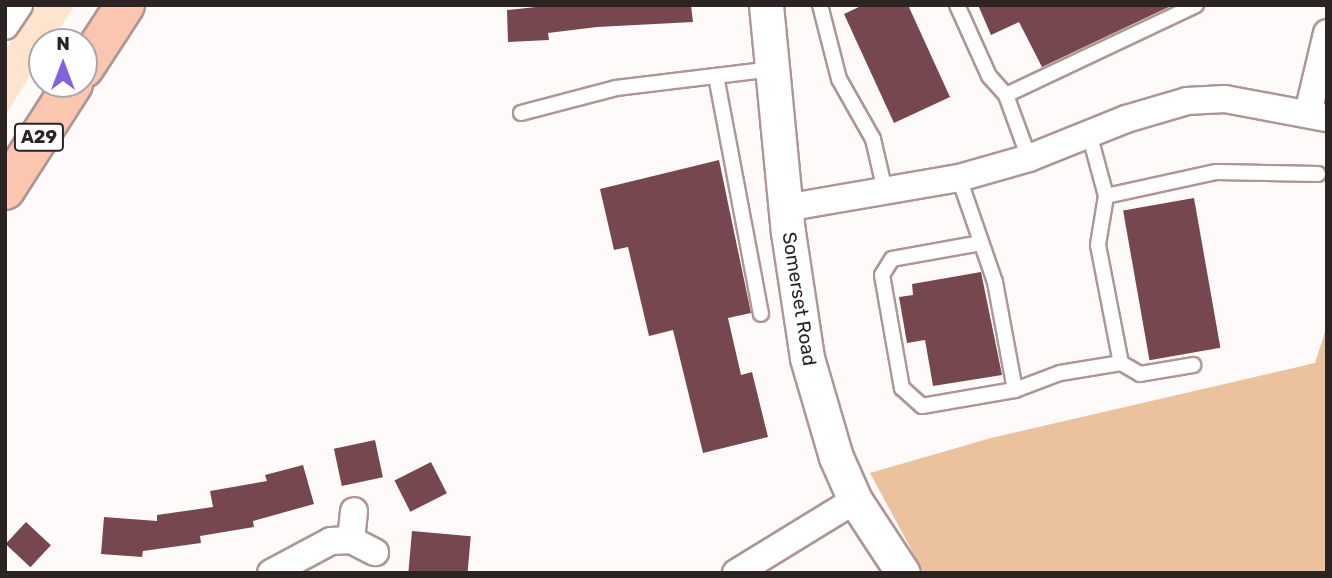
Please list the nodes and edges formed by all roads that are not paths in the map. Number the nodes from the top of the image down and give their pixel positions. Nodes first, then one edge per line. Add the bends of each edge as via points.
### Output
1 (19, 5) edge
2 (125, 5) edge
3 (766, 5) edge
4 (820, 5) edge
5 (957, 5) edge
6 (1196, 5) edge
7 (5, 26) edge
8 (1327, 33) edge
9 (98, 46) edge
10 (773, 69) junction
11 (716, 76) junction
12 (1006, 94) junction
13 (65, 98) edge
14 (521, 113) dead end
15 (1317, 115) edge
16 (1089, 134) junction
17 (1029, 158) junction
18 (1318, 174) dead end
19 (959, 178) junction
20 (5, 190) edge
21 (885, 191) junction
22 (1106, 196) junction
23 (785, 208) junction
24 (981, 243) junction
25 (761, 314) dead end
26 (1121, 363) junction
27 (1193, 365) dead end
28 (1015, 390) junction
29 (855, 500) junction
30 (354, 511) dead end
31 (351, 540) junction
32 (375, 552) dead end
33 (271, 573) edge
34 (736, 573) edge
35 (903, 573) edge

1 - 7 street
2 - 9 highway
3 - 10 street, Somerset Road
4 - 21 lane via 839,79 873,139
5 - 12 lane via 989,76
6 - 12 lane
8 - 15 street
10 - 11 lane
10 - 23 street, Somerset Road
11 - 14 lane via 615,88
11 - 25 lane
12 - 17 lane
13 - 20 highway, A29
15 - 16 street via 1226,99 1187,101
16 - 17 street
16 - 22 lane
17 - 19 street
18 - 22 lane via 1216,172
19 - 21 street
19 - 24 lane
21 - 23 street
22 - 26 lane via 1098,245
23 - 29 street, Somerset Road via 807,358 836,457
24 - 28 lane via 995,282
24 - 28 lane via 892,259 882,275 902,387 922,406
26 - 27 lane via 1140,374
26 - 28 lane via 1060,373
29 - 34 street
29 - 35 street, Somerset Road
30 - 31 street
31 - 32 street
31 - 33 street via 331,541

